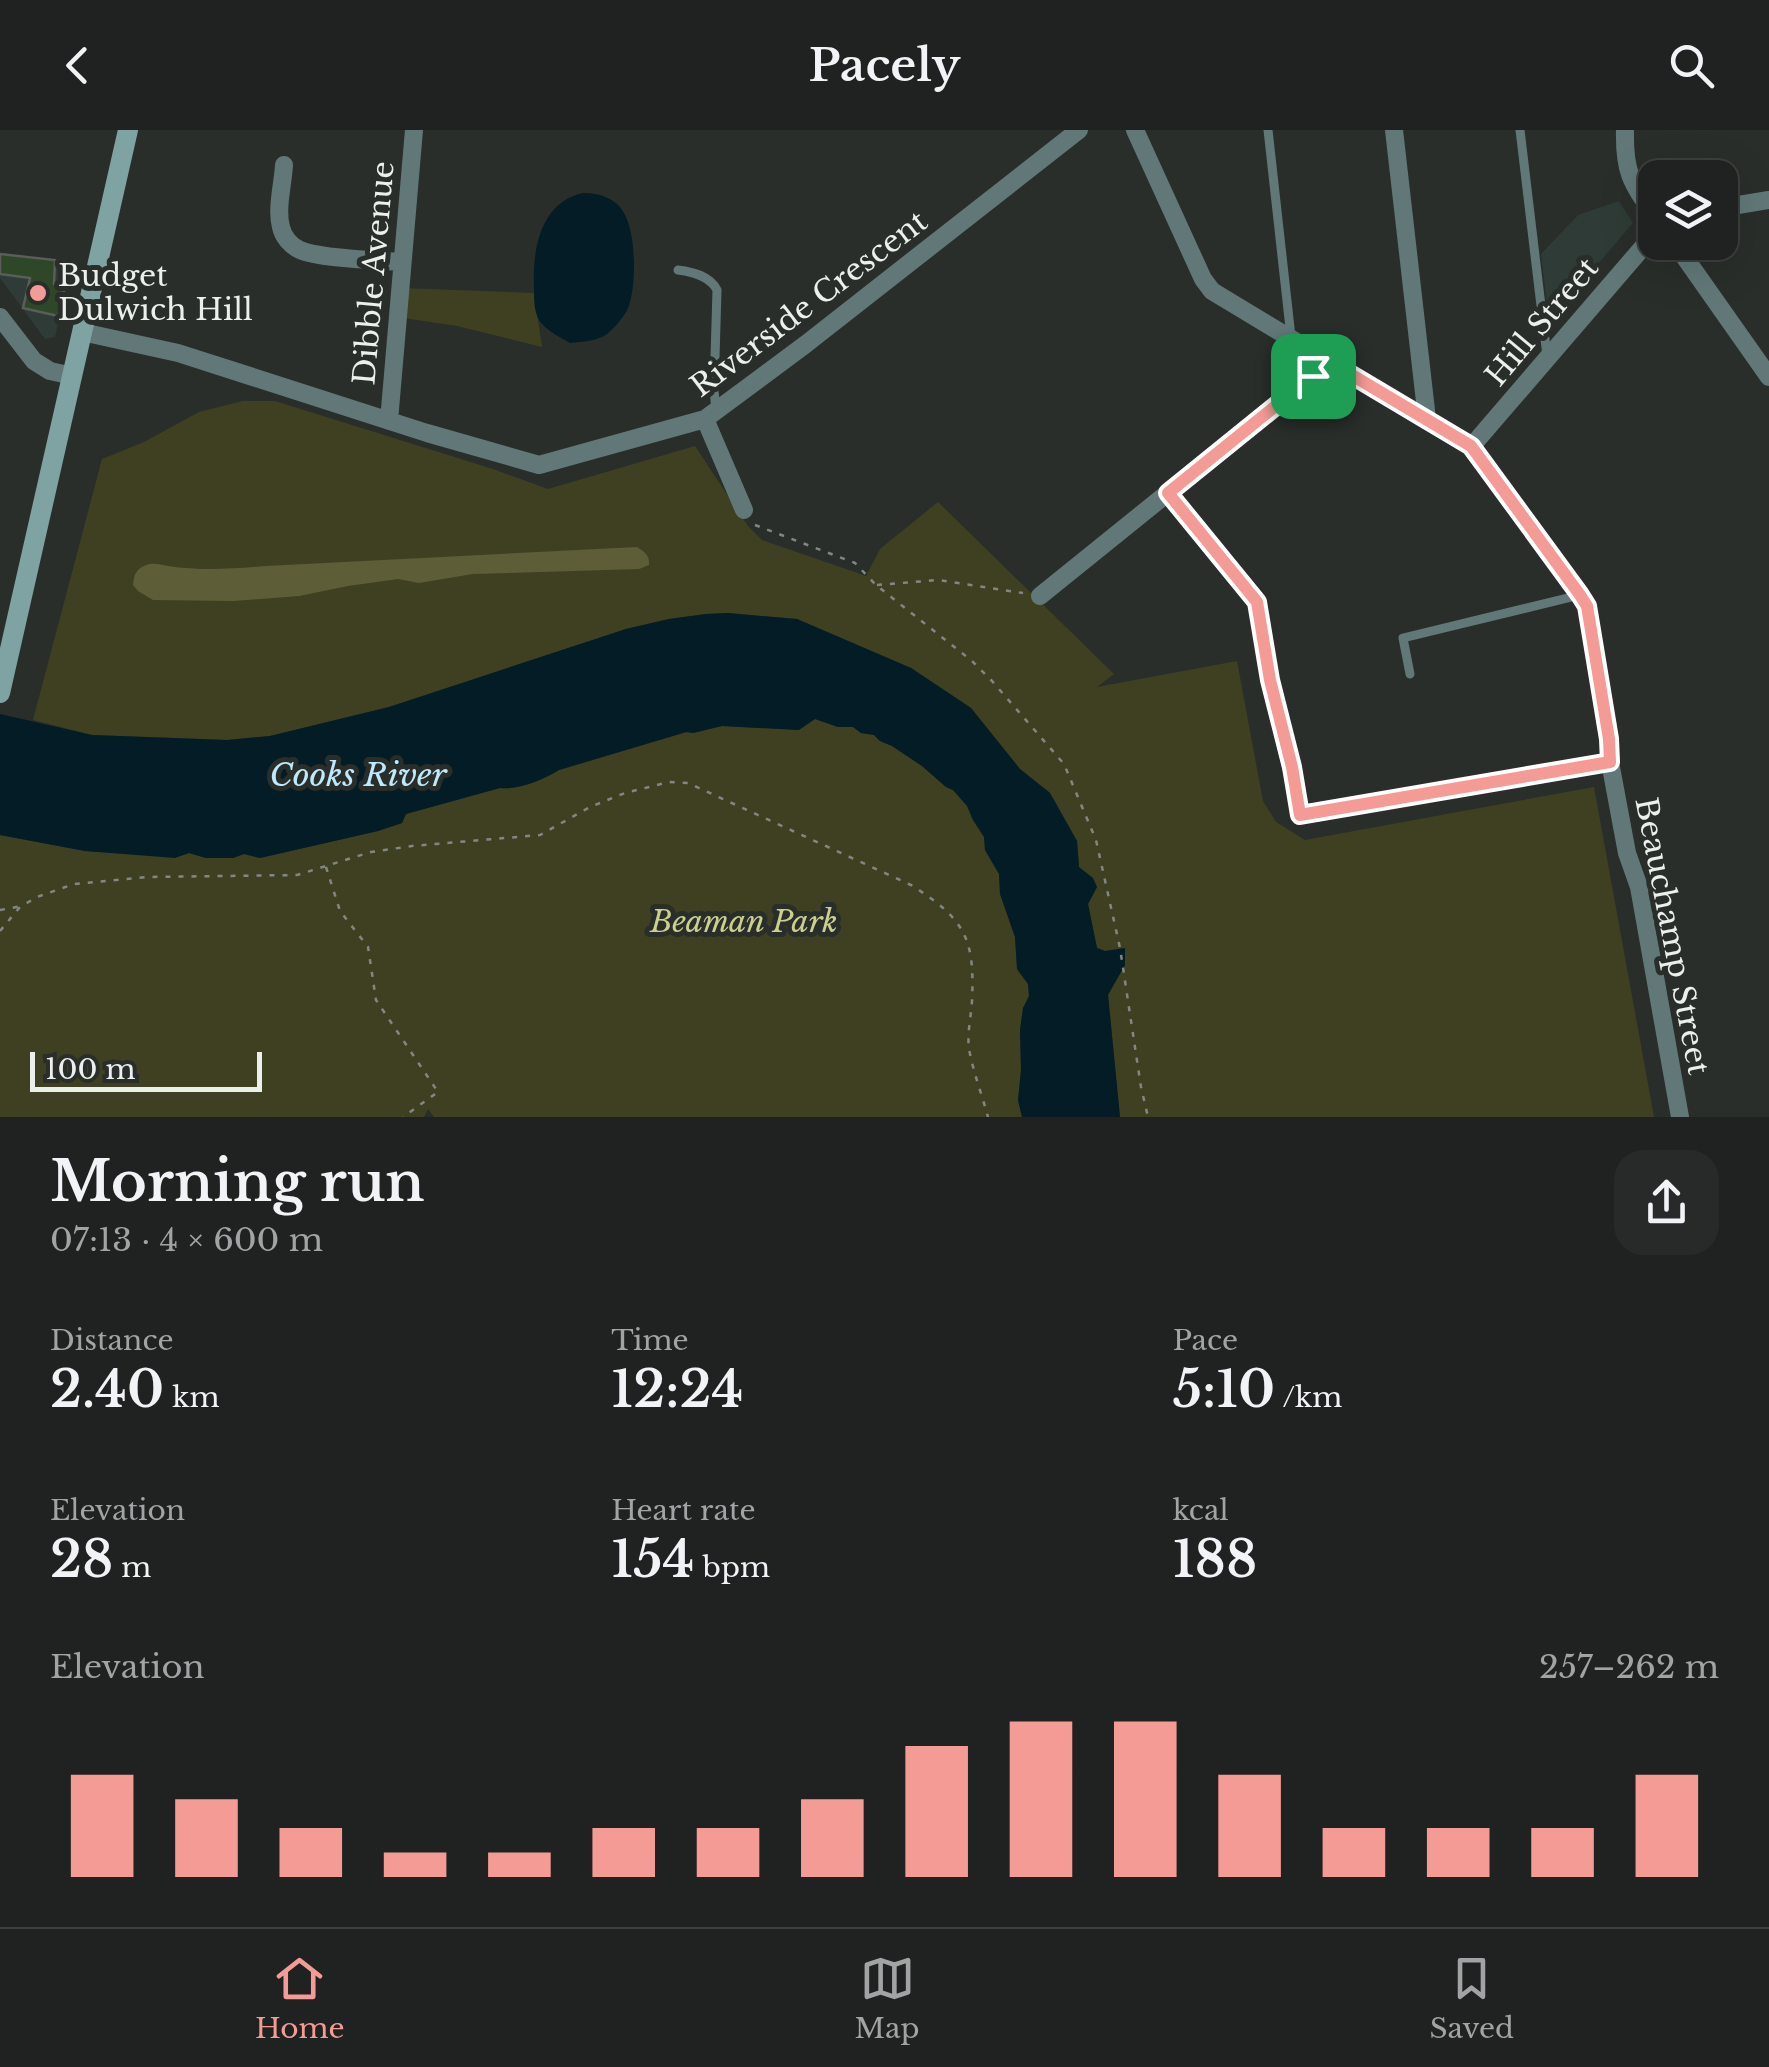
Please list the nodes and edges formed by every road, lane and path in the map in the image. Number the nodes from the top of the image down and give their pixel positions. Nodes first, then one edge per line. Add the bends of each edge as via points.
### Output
1 (128, 130) edge
2 (414, 130) edge
3 (1079, 130) edge
4 (1134, 130) edge
5 (1268, 130) edge
6 (1394, 130) edge
7 (1520, 130) edge
8 (1625, 130) edge
9 (284, 165) dead end
10 (1638, 191) edge
11 (1769, 200) edge
12 (1738, 205) edge
13 (1638, 253) edge
14 (1687, 260) edge
15 (401, 262) junction
16 (678, 270) dead end
17 (0, 317) edge
18 (82, 332) junction
19 (1292, 340) junction
20 (1548, 359) junction
21 (1330, 362) junction
22 (73, 376) junction
23 (1769, 377) edge
24 (710, 416) junction
25 (1427, 419) junction
26 (389, 421) junction
27 (1471, 446) junction
28 (1168, 493) junction
29 (744, 510) joint
30 (876, 586) junction
31 (1580, 595) junction
32 (1040, 596) joint
33 (1410, 674) dead end
34 (0, 692) edge
35 (1610, 762) junction
36 (326, 866) junction
37 (24, 906) junction
38 (0, 910) edge
39 (0, 931) edge
40 (404, 1117) edge
41 (988, 1117) edge
42 (1148, 1117) edge
43 (1680, 1117) edge

1 - 18 main road
2 - 15 street, Dibble Avenue
3 - 24 street, Riverside Crescent
4 - 19 street, Beauchamp Street via 1206,285
5 - 19 lane
6 - 25 street
7 - 20 lane
8 - 10 street via 1624,161
9 - 15 street via 280,222 287,240 312,254
11 - 12 street
13 - 20 street, Hill Street
14 - 23 street
15 - 26 street, Dibble Avenue
16 - 24 lane via 712,281 717,290
17 - 22 street via 34,362
18 - 22 main road
18 - 26 street, Riverside Crescent via 178,354
19 - 21 street, Beauchamp Street
20 - 27 street, Hill Street
21 - 25 street, Beauchamp Street
21 - 28 street
22 - 34 main road
24 - 26 street, Riverside Crescent via 538,466
24 - 29 street
25 - 27 street, Beauchamp Street
27 - 31 street, Beauchamp Street
28 - 32 street
28 - 35 street via 1257,602 1300,815
29 - 30 path via 756,526 856,562
30 - 32 path via 938,580
30 - 42 path via 972,661 1064,764 1096,840
31 - 33 lane via 1403,638
31 - 35 street, Beauchamp Street
35 - 43 street, Beauchamp Street
36 - 37 path via 297,875 74,884
36 - 40 path via 340,912 368,947 376,1000 438,1092
36 - 41 path via 398,848 540,835 625,793 669,782 699,788 911,886 957,920 972,958 969,1046
37 - 38 path
37 - 39 path

